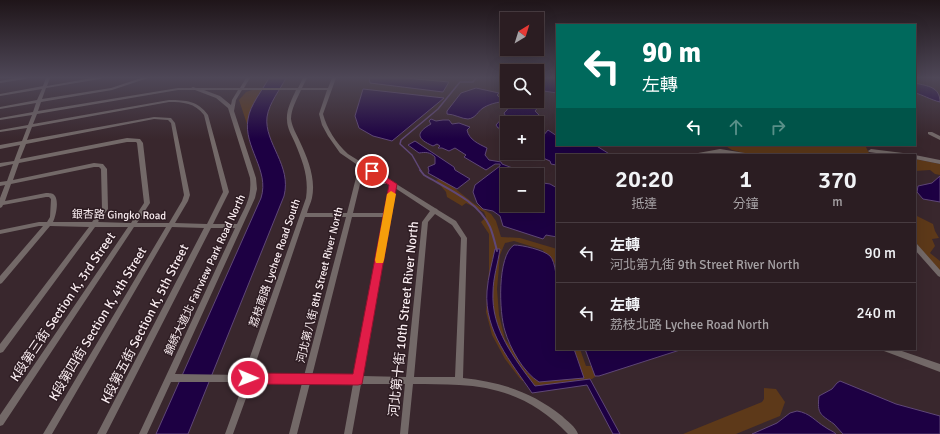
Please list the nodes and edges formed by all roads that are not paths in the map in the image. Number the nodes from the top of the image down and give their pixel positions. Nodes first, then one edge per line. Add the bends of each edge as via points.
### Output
1 (56, 98) edge
2 (121, 98) edge
3 (220, 98) edge
4 (235, 98) edge
5 (296, 98) edge
6 (326, 98) edge
7 (40, 101) junction
8 (0, 108) edge
9 (232, 110) junction
10 (35, 113) junction
11 (0, 119) edge
12 (30, 126) junction
13 (0, 131) edge
14 (930, 134) dead end
15 (940, 138) edge
16 (24, 143) junction
17 (0, 147) edge
18 (872, 153) edge
19 (704, 154) edge
20 (740, 154) edge
21 (888, 154) edge
22 (916, 157) edge
23 (17, 161) junction
24 (940, 162) edge
25 (0, 165) edge
26 (362, 165) junction
27 (9, 182) junction
28 (358, 182) junction
29 (392, 183) junction
30 (0, 184) edge
31 (0, 205) edge
32 (435, 210) junction
33 (304, 215) junction
34 (349, 215) junction
35 (388, 216) junction
36 (48, 224) junction
37 (94, 224) junction
38 (132, 225) junction
39 (171, 225) junction
40 (209, 226) junction
41 (239, 226) junction
42 (0, 232) edge
43 (916, 247) edge
44 (940, 274) edge
45 (0, 281) edge
46 (0, 350) edge
47 (890, 350) edge
48 (940, 368) edge
49 (169, 378) junction
50 (248, 378) junction
51 (307, 379) junction
52 (358, 380) junction
53 (409, 381) junction
54 (459, 381) junction
55 (0, 422) edge
56 (47, 434) edge
57 (101, 434) edge
58 (143, 434) edge
59 (230, 434) edge
60 (293, 434) edge
61 (348, 434) edge
62 (404, 434) edge
63 (574, 434) edge

1 - 7 street
2 - 10 street
3 - 9 street
4 - 9 street
5 - 33 street, 荔枝南路 Lychee Road South via 289,118 290,128 310,176 309,198
6 - 26 street via 321,111 322,120 338,147
7 - 8 street
7 - 10 street
9 - 41 street, 錦綉大道北 Fairview Park Road North via 254,186 252,198
10 - 11 street
10 - 12 street
12 - 13 street, K段第五街 Section K, 5th Street
12 - 16 street
12 - 40 street, K段第五街 Section K, 5th Street via 159,102 182,102 199,107 206,115 226,189
14 - 15 street
16 - 17 street
16 - 23 street
16 - 39 street, K段第四街 Section K, 4th Street via 154,118 169,119 173,123 187,195
18 - 21 street
19 - 20 street via 724,151
22 - 24 street
23 - 25 street
23 - 27 street
23 - 38 street, K段第三街 Section K, 3rd Street via 126,140 138,140 147,203
26 - 28 street, 河北第八街 8th Street River North
26 - 29 street
27 - 30 street
27 - 31 street
27 - 37 street via 101,165 104,169 105,209
28 - 29 street
28 - 34 street, 河北第八街 8th Street River North
29 - 32 street
29 - 35 street
31 - 36 street via 51,195 54,199 53,214
32 - 53 street, 河北第十街 10th Street River North via 425,222
32 - 54 street via 454,223 464,238
33 - 34 street
33 - 50 street, 荔枝南路 Lychee Road South
34 - 35 street
34 - 51 street, 河北第八街 8th Street River North
35 - 52 street
36 - 37 street, 銀杏路 Gingko Road
36 - 42 street, 銀杏路 Gingko Road via 33,224
36 - 45 street
37 - 38 street, 銀杏路 Gingko Road
37 - 46 street
38 - 39 street, 銀杏路 Gingko Road
38 - 55 street, K段第三街 Section K, 3rd Street
39 - 40 street, 銀杏路 Gingko Road
39 - 56 street, K段第四街 Section K, 4th Street
40 - 41 street, 銀杏路 Gingko Road
40 - 57 street, K段第五街 Section K, 5th Street
41 - 49 street, 錦綉大道北 Fairview Park Road North
43 - 44 street
47 - 48 street
49 - 50 street
49 - 58 street, 錦綉大道北 Fairview Park Road North
50 - 51 street
50 - 59 street, 荔枝南路 Lychee Road South
51 - 52 street
51 - 60 street, 河北第八街 8th Street River North
52 - 53 street
52 - 61 street
53 - 54 street
53 - 62 street, 河北第十街 10th Street River North
54 - 63 street via 489,384 525,396 553,414

